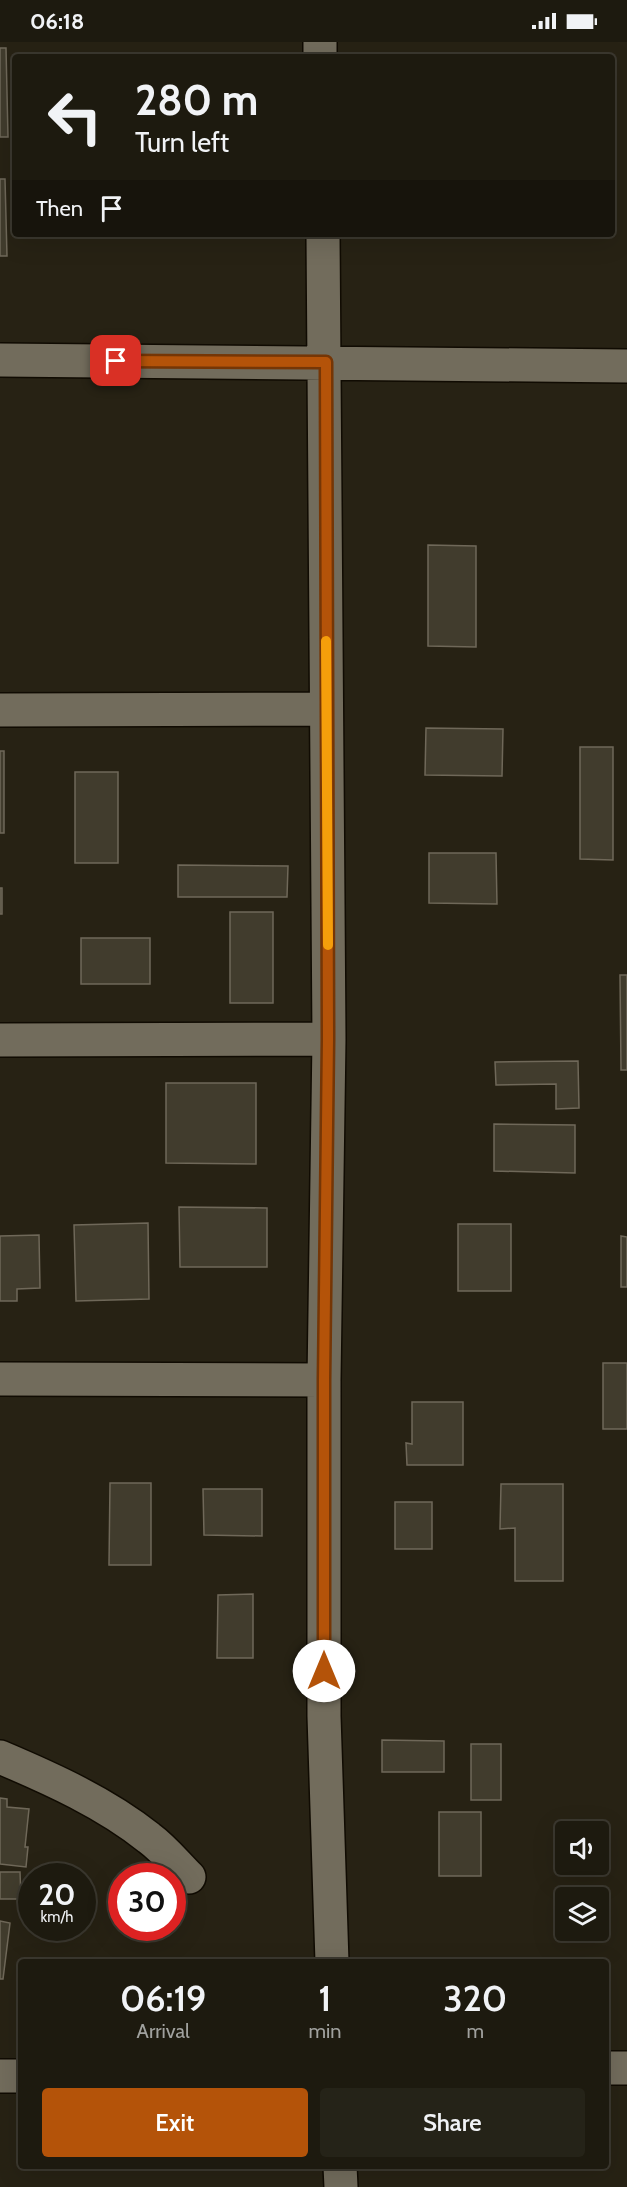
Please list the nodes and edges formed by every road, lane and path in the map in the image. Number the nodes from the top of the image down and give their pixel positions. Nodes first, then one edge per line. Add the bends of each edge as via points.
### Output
1 (323, 237) edge
2 (0, 360) edge
3 (326, 362) junction
4 (627, 366) edge
5 (0, 710) edge
6 (326, 710) junction
7 (328, 1039) junction
8 (0, 1040) edge
9 (0, 1379) edge
10 (324, 1380) junction
11 (0, 1757) edge
12 (189, 1877) dead end
13 (332, 1959) edge
14 (609, 2068) edge
15 (627, 2068) edge
16 (0, 2076) edge
17 (18, 2076) edge
18 (340, 2169) edge
19 (342, 2187) edge

1 - 3 street
2 - 3 street
3 - 4 street
3 - 6 street
5 - 6 street
6 - 7 street
7 - 8 street
7 - 10 street
9 - 10 street
10 - 13 street via 324,1716
11 - 12 street via 62,1784 119,1817 150,1839
14 - 15 street
16 - 17 street
18 - 19 street

